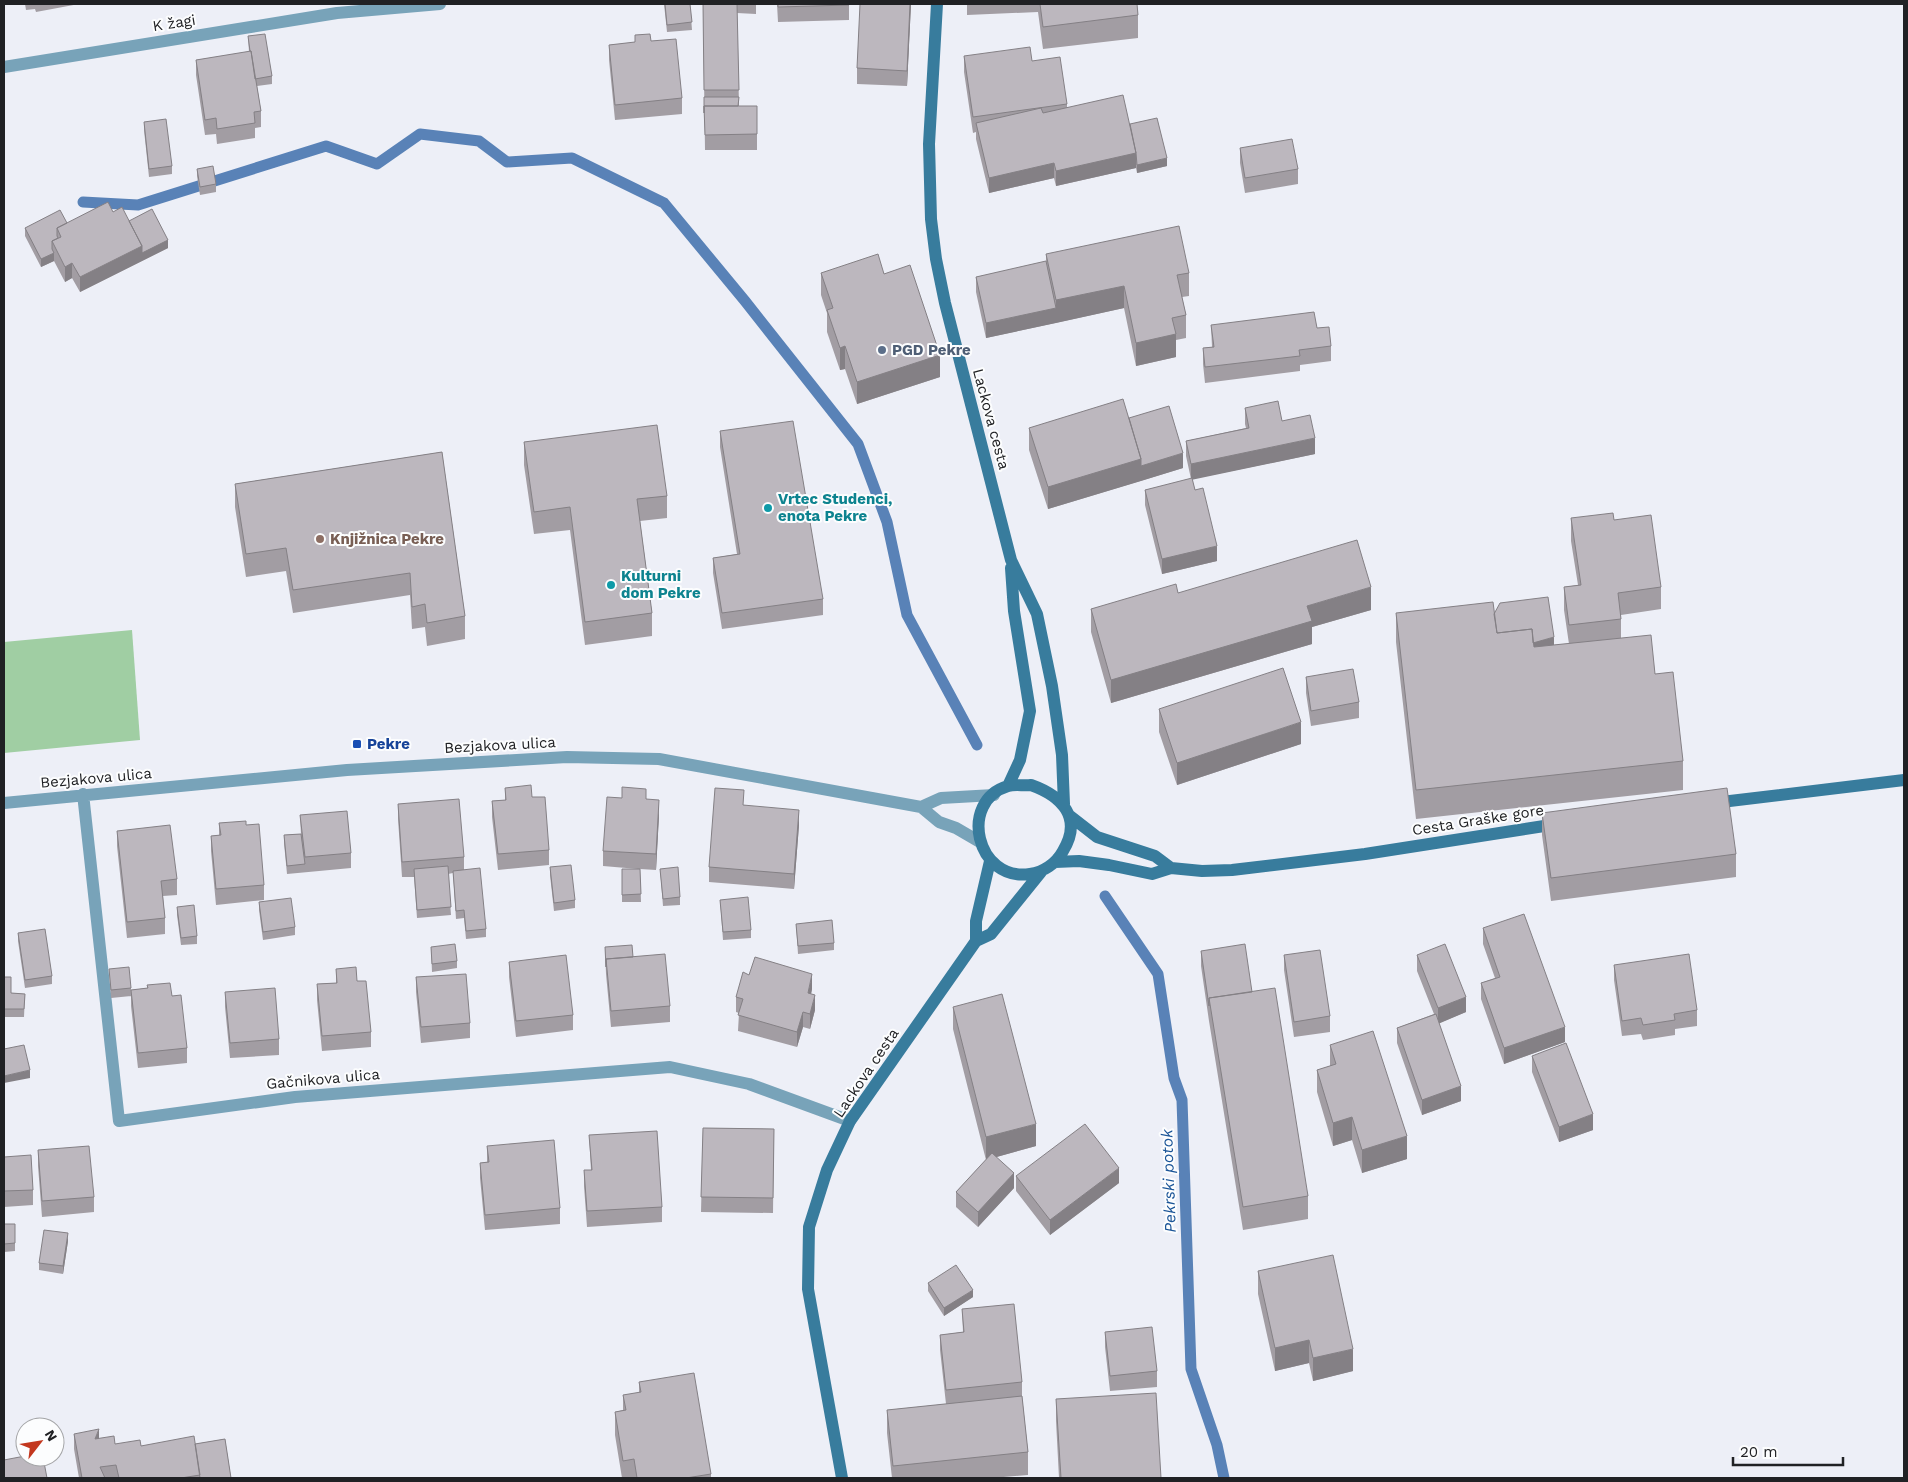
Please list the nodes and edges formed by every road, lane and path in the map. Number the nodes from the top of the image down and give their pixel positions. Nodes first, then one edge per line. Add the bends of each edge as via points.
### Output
1 (440, 4) edge
2 (937, 4) edge
3 (336, 8) edge
4 (4, 67) edge
5 (1011, 560) junction
6 (1904, 780) edge
7 (1008, 786) junction
8 (83, 794) junction
9 (994, 795) junction
10 (4, 803) edge
11 (1702, 804) edge
12 (921, 806) junction
13 (1067, 810) junction
14 (1567, 823) edge
15 (980, 842) junction
16 (990, 861) junction
17 (1055, 862) junction
18 (1171, 868) junction
19 (1041, 872) junction
20 (976, 941) junction
21 (850, 1121) junction
22 (842, 1478) edge

1 - 3 street, K žagi
2 - 5 street, Lackova cesta via 929,144 931,219 936,260
3 - 4 street, K žagi
5 - 7 street via 1014,611 1030,710 1020,760
5 - 13 street, Lackova cesta via 1037,614 1052,686
6 - 11 street
7 - 9 street
7 - 13 street via 1031,785 1050,792
8 - 10 street, Bezjakova ulica
8 - 12 street, Bezjakova ulica via 347,770 576,757 659,759
8 - 21 street, Gačnikova ulica via 119,1120 295,1097 670,1067 749,1084
9 - 12 street, Bezjakova ulica via 941,798
9 - 15 street via 982,810 978,824
12 - 15 street via 939,822
13 - 17 street via 1070,836
13 - 18 street, Cesta Graške gore via 1097,837 1155,856
14 - 18 street, Cesta Graške gore via 1250,868 1202,871
15 - 16 street
16 - 19 street via 1003,871 1018,876
16 - 20 street via 976,921
17 - 18 street via 1101,864 1152,874
17 - 19 street
19 - 20 street, Lackova cesta via 991,934
20 - 21 street, Lackova cesta
21 - 22 street, Lackova cesta via 827,1170 808,1227 808,1289

